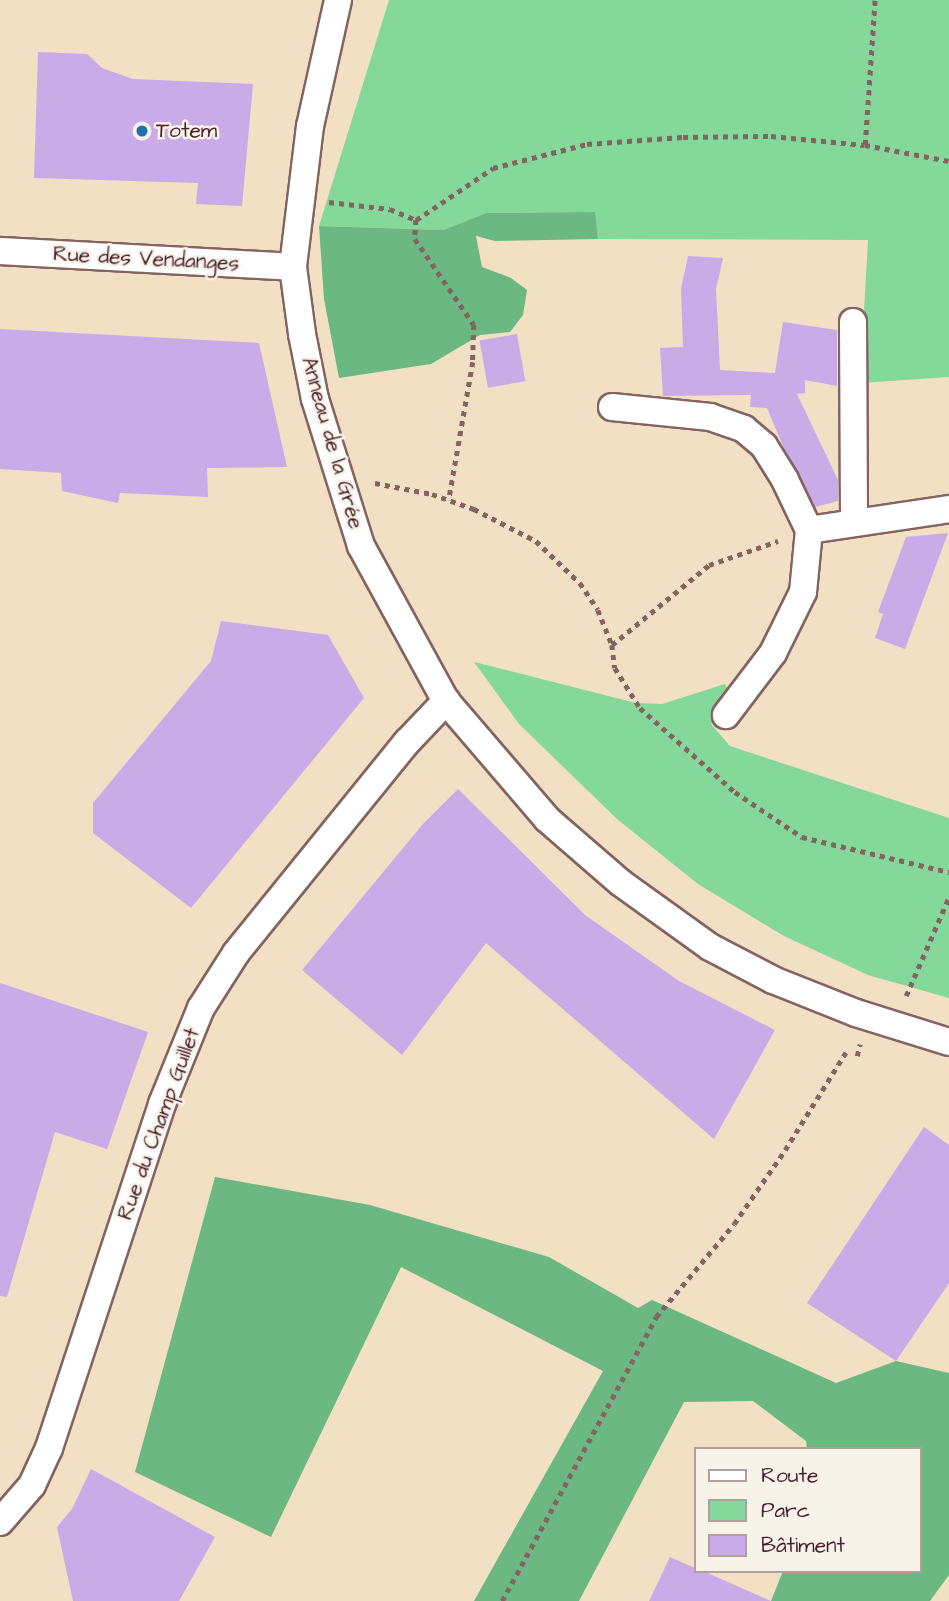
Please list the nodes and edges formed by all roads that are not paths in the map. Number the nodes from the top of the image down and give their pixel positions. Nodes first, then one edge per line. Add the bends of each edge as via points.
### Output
1 (338, 0) edge
2 (0, 251) edge
3 (293, 267) junction
4 (853, 322) dead end
5 (612, 407) dead end
6 (949, 509) edge
7 (854, 523) junction
8 (809, 530) junction
9 (446, 701) junction
10 (726, 715) dead end
11 (949, 1042) edge
12 (0, 1522) edge

1 - 3 street, Anneau de la Grée via 310,126
2 - 3 street, Rue des Vendanges
3 - 9 street, Anneau de la Grée via 315,398 357,535 386,597
4 - 7 street
5 - 8 street via 710,417 744,429 764,446
6 - 7 street
7 - 8 street
8 - 10 street via 803,592 773,653
9 - 11 street, Anneau de la Grée via 547,819 621,883 710,947 773,980 856,1013
9 - 12 street, Rue du Champ Guillet via 407,742 236,953 201,1008 162,1104 49,1448 32,1485

